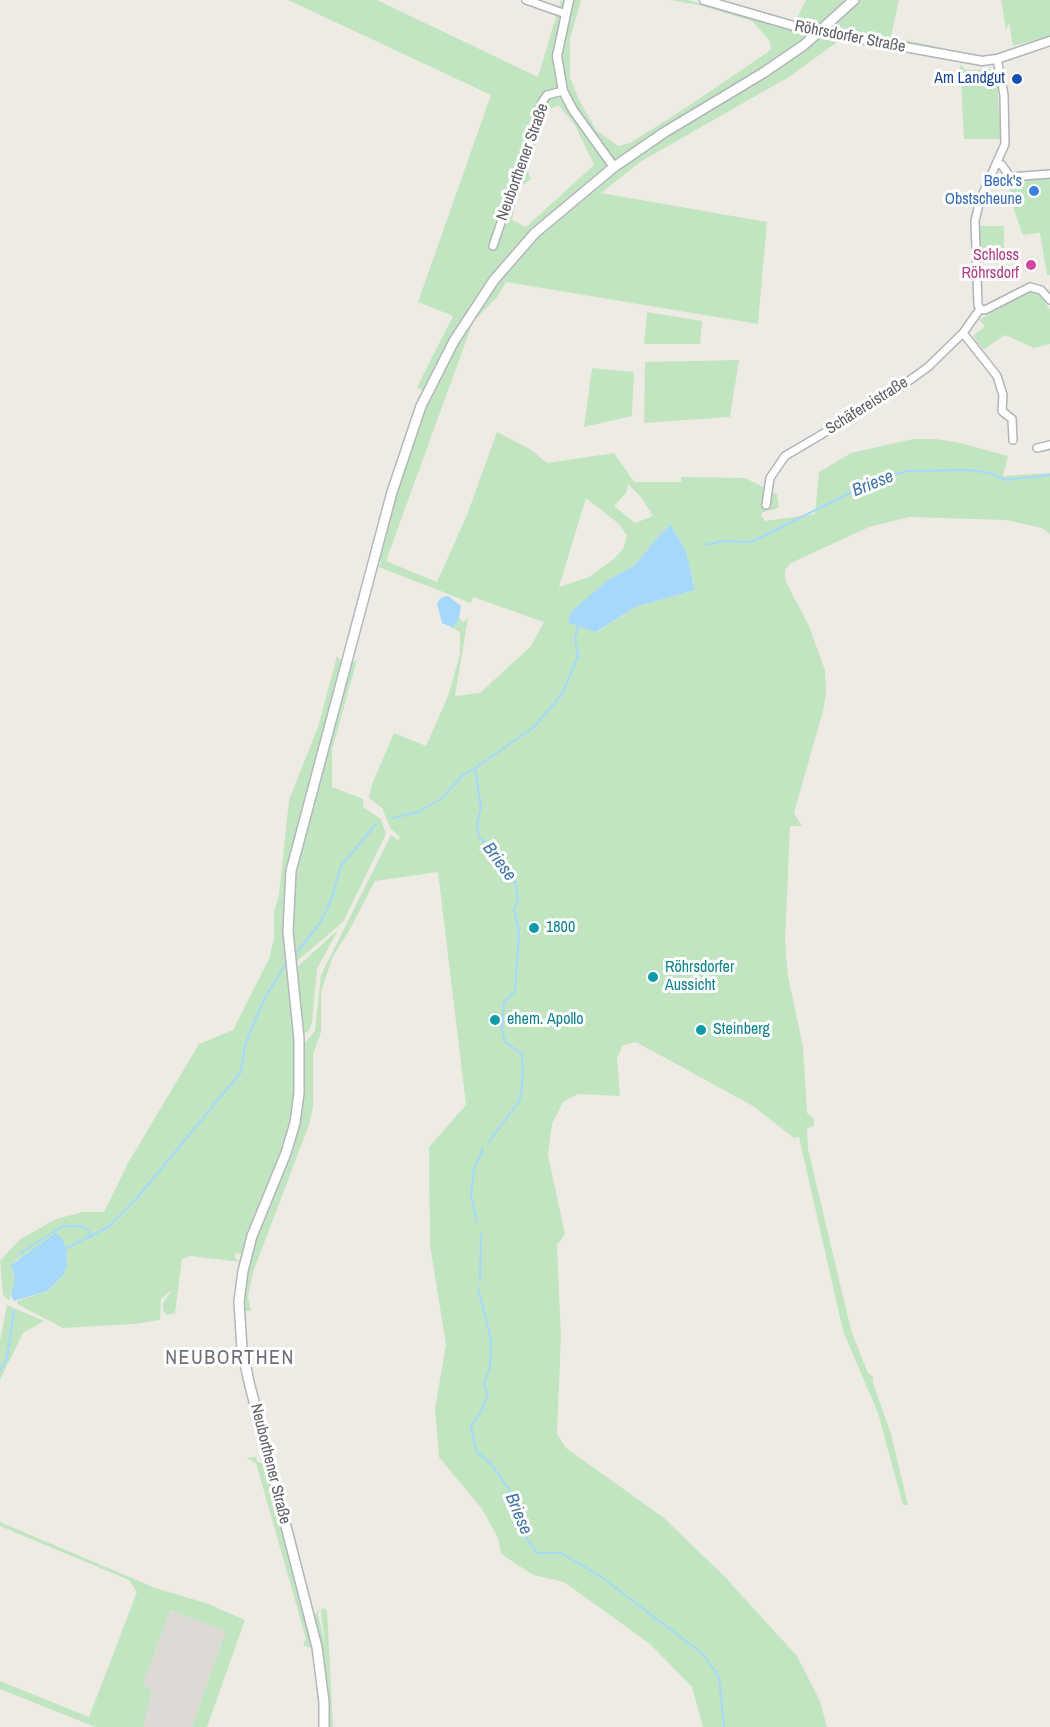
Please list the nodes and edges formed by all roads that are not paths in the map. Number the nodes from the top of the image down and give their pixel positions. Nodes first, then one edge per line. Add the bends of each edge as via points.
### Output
1 (526, 0) edge
2 (569, 0) edge
3 (704, 0) edge
4 (854, 0) edge
5 (566, 14) junction
6 (1050, 41) edge
7 (997, 59) junction
8 (564, 91) junction
9 (997, 164) junction
10 (614, 167) junction
11 (1050, 174) edge
12 (493, 246) dead end
13 (1050, 300) edge
14 (980, 309) junction
15 (963, 333) junction
16 (1013, 440) dead end
17 (1050, 445) edge
18 (1037, 448) dead end
19 (766, 505) dead end
20 (324, 1727) edge

1 - 5 street
2 - 5 street, Neuborthener Straße
3 - 7 street, Röhrsdorfer Straße, bridge via 797,27 970,60
4 - 10 main road, Neuborthener Straße via 804,45
5 - 8 street, Neuborthener Straße via 557,56
6 - 7 street, Röhrsdorfer Straße
7 - 9 street via 1006,134
8 - 10 street, Neuborthener Straße
8 - 12 street, Neuborthener Straße via 548,95 542,102
9 - 11 street via 1010,177
9 - 14 street via 975,221
10 - 20 main road, Neuborthener Straße via 535,233 494,280 454,341 425,398 392,492 306,807 289,887 288,931 300,1057 297,1106 286,1153 252,1236 243,1271 239,1327 249,1382 317,1647
13 - 14 street via 1041,290 1030,287
14 - 15 street, Schäfereistraße
15 - 16 street via 997,376 1003,395 1002,411 1012,419
15 - 19 street, Schäfereistraße via 928,367 892,393 785,456 770,478
17 - 18 street

